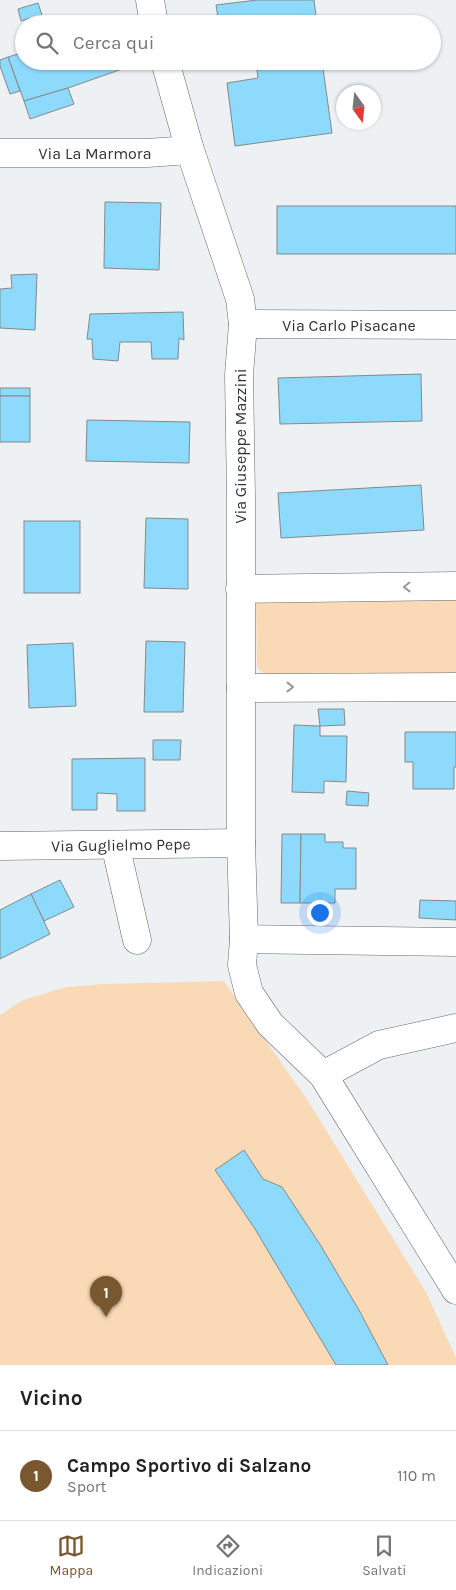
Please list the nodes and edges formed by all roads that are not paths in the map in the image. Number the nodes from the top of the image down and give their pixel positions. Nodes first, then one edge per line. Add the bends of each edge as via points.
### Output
1 (150, 0) edge
2 (152, 15) edge
3 (168, 70) edge
4 (189, 147) junction
5 (0, 153) edge
6 (242, 324) junction
7 (456, 325) edge
8 (456, 586) edge
9 (240, 589) junction
10 (456, 687) edge
11 (241, 688) junction
12 (241, 843) junction
13 (118, 845) junction
14 (0, 846) edge
15 (244, 939) junction
16 (137, 940) dead end
17 (456, 942) edge
18 (456, 1028) edge
19 (322, 1075) junction
20 (456, 1290) edge

1 - 2 street
3 - 4 street, Via Giuseppe Mazzini
4 - 5 street, Via La Marmora via 147,153
4 - 6 street, Via Giuseppe Mazzini via 240,299
6 - 7 street, Via Carlo Pisacane
6 - 9 street, Via Giuseppe Mazzini via 239,375
8 -> 9 street
9 - 11 street, Via Giuseppe Mazzini
11 -> 10 street
11 - 12 street, Via Giuseppe Mazzini
12 - 13 street, Via Guglielmo Pepe
12 - 15 street, Via Giuseppe Mazzini
13 - 14 street, Via Guglielmo Pepe
13 - 16 street
15 - 17 street
15 - 19 street, Via Giuseppe Mazzini via 242,965 249,993 270,1024
18 - 19 street via 379,1045
19 - 20 street, Via Giuseppe Mazzini

